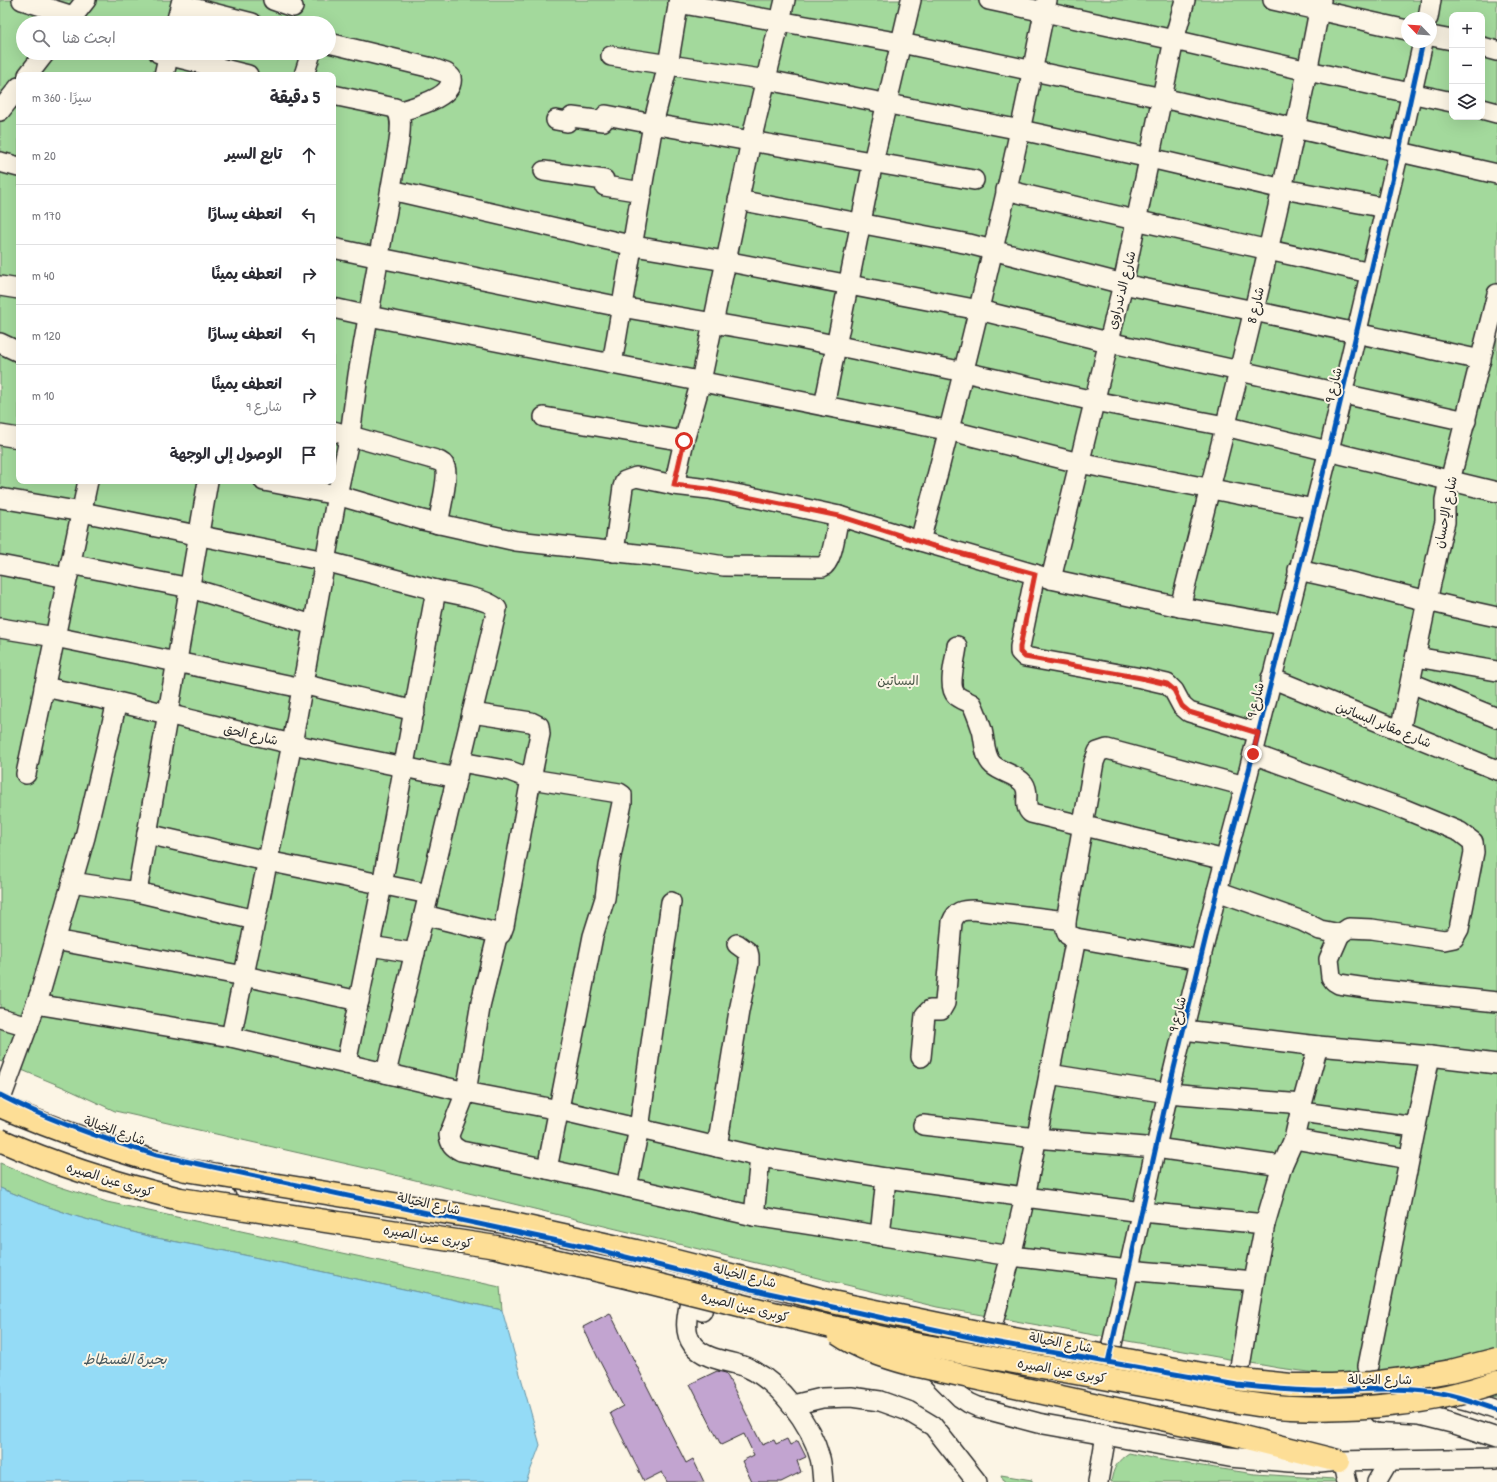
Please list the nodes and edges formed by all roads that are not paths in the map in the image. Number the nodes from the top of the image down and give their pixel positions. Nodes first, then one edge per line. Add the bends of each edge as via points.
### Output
1 (22, 0) edge
2 (86, 0) edge
3 (273, 0) edge
4 (785, 0) edge
5 (911, 0) edge
6 (989, 0) edge
7 (1184, 0) edge
8 (1273, 0) edge
9 (1431, 0) edge
10 (182, 2) edge
11 (678, 2) edge
12 (1320, 5) edge
13 (1046, 6) edge
14 (293, 7) dead end
15 (1429, 12) edge
16 (60, 16) edge
17 (73, 16) edge
18 (178, 16) edge
19 (229, 16) edge
20 (780, 21) junction
21 (1401, 28) edge
22 (1437, 37) edge
23 (1449, 39) edge
24 (1174, 40) junction
25 (901, 43) junction
26 (336, 45) edge
27 (1421, 48) edge
28 (1485, 48) edge
29 (1497, 51) edge
30 (611, 56) dead end
31 (40, 60) edge
32 (165, 60) edge
33 (189, 60) edge
34 (308, 60) edge
35 (668, 66) junction
36 (1032, 71) junction
37 (1308, 71) junction
38 (30, 72) edge
39 (164, 72) edge
40 (236, 72) edge
41 (305, 72) edge
42 (767, 80) junction
43 (16, 91) edge
44 (1412, 93) junction
45 (336, 95) edge
46 (1162, 98) junction
47 (1449, 101) edge
48 (886, 104) junction
49 (1485, 110) edge
50 (0, 111) edge
51 (398, 112) junction
52 (1497, 113) edge
53 (556, 120) dead end
54 (653, 124) junction
55 (1295, 129) junction
56 (1020, 130) junction
57 (752, 141) junction
58 (1399, 151) junction
59 (1150, 158) junction
60 (0, 162) edge
61 (873, 162) junction
62 (16, 165) edge
63 (544, 171) dead end
64 (1497, 174) edge
65 (974, 180) dead end
66 (1283, 189) junction
67 (391, 190) junction
68 (1006, 190) junction
69 (642, 192) junction
70 (738, 200) junction
71 (1386, 208) junction
72 (1137, 222) junction
73 (861, 223) junction
74 (634, 246) junction
75 (336, 249) edge
76 (1268, 249) junction
77 (993, 250) junction
78 (380, 258) junction
79 (725, 261) junction
80 (1370, 273) junction
81 (1123, 284) junction
82 (0, 286) edge
83 (849, 286) junction
84 (16, 289) edge
85 (1497, 294) edge
86 (621, 307) junction
87 (336, 309) edge
88 (979, 310) junction
89 (1254, 311) junction
90 (369, 316) junction
91 (713, 322) junction
92 (1356, 333) junction
93 (1108, 342) junction
94 (0, 343) edge
95 (836, 346) junction
96 (16, 351) edge
97 (1481, 360) junction
98 (612, 364) junction
99 (1239, 370) junction
100 (964, 372) junction
101 (700, 381) junction
102 (1342, 393) junction
103 (1094, 401) junction
104 (824, 406) junction
105 (544, 417) dead end
106 (1466, 421) junction
107 (1225, 426) junction
108 (949, 431) junction
109 (341, 433) edge
110 (0, 435) edge
111 (16, 438) edge
112 (684, 441) junction
113 (1329, 450) junction
114 (1079, 463) junction
115 (1450, 481) junction
116 (87, 484) edge
117 (208, 484) edge
118 (279, 484) edge
119 (674, 485) junction
120 (1210, 489) junction
121 (1497, 492) edge
122 (336, 495) junction
123 (0, 498) edge
124 (1314, 509) junction
125 (82, 512) junction
126 (839, 516) junction
127 (438, 524) junction
128 (200, 535) junction
129 (920, 541) junction
130 (614, 552) junction
131 (325, 561) junction
132 (0, 565) edge
133 (1298, 570) junction
134 (69, 571) junction
135 (1043, 576) junction
136 (190, 588) junction
137 (436, 590) junction
138 (1426, 601) junction
139 (1180, 607) junction
140 (1497, 617) edge
141 (313, 625) junction
142 (1284, 625) junction
143 (0, 628) edge
144 (55, 637) junction
145 (957, 646) dead end
146 (1416, 657) junction
147 (176, 662) junction
148 (1497, 671) edge
149 (1271, 678) junction
150 (1410, 683) junction
151 (302, 686) junction
152 (44, 687) junction
153 (117, 702) junction
154 (415, 711) junction
155 (472, 713) junction
156 (167, 714) junction
157 (1497, 718) edge
158 (1400, 731) junction
159 (1258, 733) junction
160 (292, 744) junction
161 (1253, 754) junction
162 (404, 767) junction
163 (459, 770) junction
164 (1497, 770) edge
165 (26, 774) dead end
166 (531, 779) junction
167 (1245, 786) junction
168 (1082, 826) junction
169 (147, 834) junction
170 (1225, 860) junction
171 (268, 861) junction
172 (72, 882) junction
173 (382, 885) junction
174 (1217, 891) junction
175 (137, 892) junction
176 (429, 894) junction
177 (671, 902) dead end
178 (424, 915) junction
179 (255, 920) junction
180 (1066, 921) junction
181 (498, 933) junction
182 (1340, 934) junction
183 (1076, 938) junction
184 (55, 940) junction
185 (737, 944) dead end
186 (370, 946) junction
187 (415, 953) junction
188 (1201, 960) junction
189 (244, 976) junction
190 (359, 1001) junction
191 (1497, 1002) edge
192 (36, 1004) junction
193 (0, 1018) edge
194 (28, 1026) junction
195 (1184, 1030) junction
196 (231, 1038) junction
197 (1318, 1046) junction
198 (1430, 1056) junction
199 (921, 1057) dead end
200 (346, 1064) junction
201 (1497, 1064) edge
202 (386, 1073) junction
203 (1049, 1074) junction
204 (466, 1092) junction
205 (1168, 1093) junction
206 (1, 1099) edge
207 (1302, 1108) junction
208 (559, 1110) junction
209 (923, 1125) dead end
210 (1416, 1126) junction
211 (0, 1127) edge
212 (639, 1129) junction
213 (1036, 1138) junction
214 (1294, 1139) junction
215 (0, 1140) edge
216 (717, 1147) junction
217 (1156, 1148) junction
218 (760, 1157) junction
219 (1410, 1159) junction
220 (1282, 1166) junction
221 (547, 1169) junction
222 (886, 1178) junction
223 (627, 1187) junction
224 (1025, 1197) junction
225 (1142, 1212) junction
226 (754, 1216) junction
227 (1265, 1224) junction
228 (880, 1236) junction
229 (1011, 1256) junction
230 (1128, 1270) junction
231 (709, 1277) junction
232 (1254, 1281) junction
233 (697, 1303) junction
234 (823, 1325) junction
235 (988, 1341) junction
236 (918, 1355) junction
237 (1497, 1359) edge
238 (1108, 1362) junction
239 (1368, 1366) dead end
240 (1497, 1382) edge
241 (1237, 1385) junction
242 (793, 1405) junction
243 (1497, 1410) edge
244 (1106, 1435) junction
245 (1497, 1438) edge
246 (1497, 1458) edge
247 (1390, 1460) junction
248 (1338, 1461) junction
249 (823, 1482) edge
250 (977, 1482) edge
251 (1098, 1482) edge
252 (1347, 1482) edge
253 (1377, 1482) edge

1 - 16 street
2 - 17 street
3 - 14 street
4 - 20 street
5 - 25 street
6 - 13 street
7 - 24 street, شارع الدندراوى
8 - 12 street
9 - 15 street
10 - 18 street
10 - 19 street
11 - 20 street
11 - 35 street
12 - 21 street
12 - 37 street, شارع 8
13 - 24 street
13 - 36 street
20 - 25 street
20 - 42 street
22 - 23 street
24 - 37 street
24 - 46 street, شارع الدندراوى
25 - 36 street
25 - 48 street
26 - 51 street via 432,68 451,77 450,86 445,93 427,103
27 - 44 street, شارع 9
28 - 29 street
30 - 35 street
31 - 38 street
32 - 39 street
33 - 40 street
34 - 41 street
35 - 42 street
35 - 54 street
36 - 46 street
36 - 56 street
37 - 44 street
37 - 55 street, شارع 8
42 - 48 street
42 - 57 street
43 - 50 street
44 - 47 street
44 - 58 street, شارع 9
45 - 51 street via 385,105 395,108
46 - 55 street
46 - 59 street, شارع الدندراوى
48 - 56 street
48 - 61 street
49 - 52 street
51 - 67 street via 399,142
53 - 54 street via 568,122 572,117 603,121 606,114
54 - 57 street
54 - 69 street
55 - 58 street
55 - 66 street, شارع 8
56 - 59 street
56 - 68 street
57 - 61 street
57 - 70 street
58 - 64 street
58 - 71 street, شارع 9
59 - 66 street
59 - 72 street, شارع الدندراوى
60 - 62 street
61 - 65 street
61 - 73 street
63 - 69 street via 604,180 605,186
66 - 71 street
66 - 76 street, شارع 8
67 - 74 street
67 - 78 street
68 - 72 street
68 - 77 street
69 - 74 street
70 - 73 street
70 - 79 street
71 - 80 street, شارع 9
72 - 76 street
72 - 81 street, شارع الدندراوى
73 - 77 street
73 - 83 street
74 - 79 street
74 - 86 street
75 - 78 street
76 - 80 street
76 - 89 street, شارع 8
77 - 81 street
77 - 88 street
78 - 86 street
78 - 90 street
79 - 83 street
79 - 91 street
80 - 92 street, شارع 9
81 - 89 street
81 - 93 street, شارع الدندراوى
82 - 84 street
83 - 88 street
83 - 95 street
85 - 97 street, شارع الإحسان
86 - 91 street
86 - 98 street
87 - 90 street
88 - 93 street
88 - 100 street
89 - 92 street
89 - 99 street, شارع 8
90 - 98 street
90 - 109 street via 358,375
91 - 95 street
91 - 101 street
92 - 97 street
92 - 102 street, شارع 9
93 - 99 street
93 - 103 street, شارع الدندراوى
94 - 96 street
95 - 100 street
95 - 104 street
97 - 106 street, شارع الإحسان
98 - 101 street
99 - 102 street
99 - 107 street, شارع 8
100 - 103 street
100 - 108 street
101 - 104 street
101 - 112 street
102 - 106 street
102 - 113 street, شارع 9
103 - 107 street
103 - 114 street, شارع الدندراوى
104 - 108 street
105 - 112 street
106 - 115 street, شارع الإحسان
107 - 113 street
107 - 120 street, شارع 8
108 - 114 street
108 - 129 street
109 - 122 street
109 - 127 street via 443,464 445,479
110 - 111 street
112 - 119 street
113 - 115 street
113 - 124 street, شارع 9
114 - 120 street
114 - 135 street, شارع الدندراوى
115 - 121 street
115 - 138 street, شارع الإحسان via 1445,500 1445,522
116 - 125 street
117 - 128 street
118 - 122 street
119 - 126 street via 708,489
119 - 130 street via 636,477 625,481
120 - 124 street
120 - 139 street, شارع 8
122 - 127 street
122 - 131 street
123 - 125 street
124 - 133 street, شارع 9
125 - 128 street
125 - 134 street
126 - 129 street
126 - 130 street via 830,558 822,568 724,566
127 - 130 street via 516,541
128 - 131 street
128 - 136 street
129 - 135 street
131 - 137 street
131 - 141 street
132 - 134 street
133 - 138 street via 1340,578
133 - 142 street, شارع 9
134 - 136 street
134 - 144 street
135 - 139 street
135 - 159 street, شارع الدندراوى via 1020,647 1020,652 1025,657 1167,684 1189,712
136 - 141 street
136 - 147 street
137 - 154 street
137 - 155 street via 479,600 497,609
138 - 140 street
138 - 146 street, شارع الإحسان
139 - 142 street
141 - 151 street
142 - 149 street, شارع 9
143 - 144 street
144 - 147 street
144 - 152 street
145 - 168 street via 952,690 957,696 972,704 989,761 1024,784 1027,791 1026,805 1031,813
146 - 148 street
146 - 150 street, شارع الإحسان
147 - 151 street
147 - 156 street
149 - 158 street, شارع مقابر البساتين
149 - 159 street, شارع 9
150 - 157 street
150 - 158 street, شارع الإحسان
151 - 154 street
151 - 160 street
152 - 153 street, شارع الحق
152 - 165 street
153 - 156 street, شارع الحق
153 - 172 street
154 - 162 street
155 - 163 street
155 - 166 street via 531,722 539,726 540,734
156 - 160 street, شارع الحق
156 - 169 street
158 - 164 street, شارع مقابر البساتين
159 - 161 street, شارع 9
160 - 162 street, شارع الحق
160 - 171 street
161 - 167 street, شارع 9
161 - 182 street via 1404,809 1460,832 1474,842 1462,914 1454,938 1444,940 1350,928
162 - 163 street, شارع الحق
162 - 173 street
163 - 166 street, شارع الحق via 510,771
163 - 176 street
166 - 181 street via 504,926 502,932
166 - 208 street, شارع الحق via 619,792 622,795 605,898 593,936
167 - 168 street via 1101,749 1094,762
167 - 170 street, شارع 9
168 - 170 street
168 - 180 street
169 - 171 street
169 - 175 street
170 - 174 street, شارع 9
171 - 173 street
171 - 179 street
172 - 175 street
172 - 184 street
173 - 176 street
173 - 186 street
174 - 182 street via 1302,921 1320,930
174 - 188 street, شارع 9
175 - 179 street
176 - 178 street
177 - 212 street
178 - 181 street
178 - 187 street
179 - 189 street
180 - 183 street via 1068,935
180 - 199 street via 974,910 962,910 956,914 952,922 945,1003 941,1010 930,1010 925,1015
181 - 204 street via 481,1002
182 - 191 street via 1329,959 1331,978 1339,984 1373,990
183 - 188 street
183 - 203 street
184 - 189 street
184 - 192 street
185 - 216 street via 748,952 749,964
186 - 187 street
186 - 190 street
187 - 202 street
188 - 195 street, شارع 9
189 - 190 street
189 - 196 street
190 - 200 street
192 - 194 street
192 - 196 street
193 - 194 street
194 - 206 street
195 - 197 street
195 - 205 street, شارع 9
196 - 200 street
197 - 198 street
197 - 207 street
198 - 201 street
198 - 210 street
200 - 202 street
202 - 204 street
203 - 205 street
203 - 213 street
204 - 208 street
204 - 221 street via 450,1135 452,1146 480,1156
205 - 207 street
205 - 217 street, شارع 9
206 - 231 street, شارع الخيالة via 100,1138 157,1155 586,1247
206 - 237 highway, كوبرى عين الصيره, bridge via 70,1134 186,1170 504,1222 636,1251 827,1301 1213,1376 1291,1385 1371,1383 1451,1371
207 - 210 street
207 - 214 street
208 - 212 street
208 - 221 street
209 - 213 street
210 - 219 street
211 - 233 street via 33,1142 90,1162 152,1180 580,1273
212 - 216 street
212 - 223 street
213 - 217 street
213 - 224 street
214 - 219 street
214 - 220 street
215 - 234 highway, كوبرى عين الصيره, bridge via 59,1164 180,1199 496,1247
216 - 218 street
217 - 220 street
217 - 225 street, شارع 9
218 - 222 street
218 - 226 street
219 - 239 street
220 - 227 street
221 - 223 street
222 - 224 street
222 - 228 street
223 - 226 street
224 - 225 street
224 - 229 street
225 - 227 street
225 - 230 street, شارع 9
226 - 228 street
227 - 232 street
228 - 229 street
229 - 230 street
229 - 235 street
230 - 232 street
230 - 238 street, شارع 9
231 - 233 street
231 - 235 street, شارع الخيالة via 764,1292
232 - 241 street
233 - 236 street
233 - 242 street via 686,1322 688,1336 694,1346 705,1354 747,1368 772,1384
234 - 240 highway, كوبرى عين الصيره, bridge via 1209,1397 1291,1408 1332,1409 1414,1402
234 - 248 highway, bridge via 864,1349 887,1358 1235,1435
235 - 238 street, شارع الخيالة
236 - 244 street via 960,1397 978,1407 1038,1423
236 - 245 street via 1276,1413 1420,1415
238 - 241 street, شارع الخيالة
241 - 243 street, شارع الخيالة via 1278,1390 1427,1391 1460,1397
242 - 249 street via 809,1430 820,1458
242 - 250 street via 822,1398 851,1397 880,1401 908,1411 933,1426
244 - 248 street via 1252,1460 1320,1463
244 - 251 street
246 - 247 street
247 - 248 street
247 - 253 street
248 - 252 street via 1344,1468

